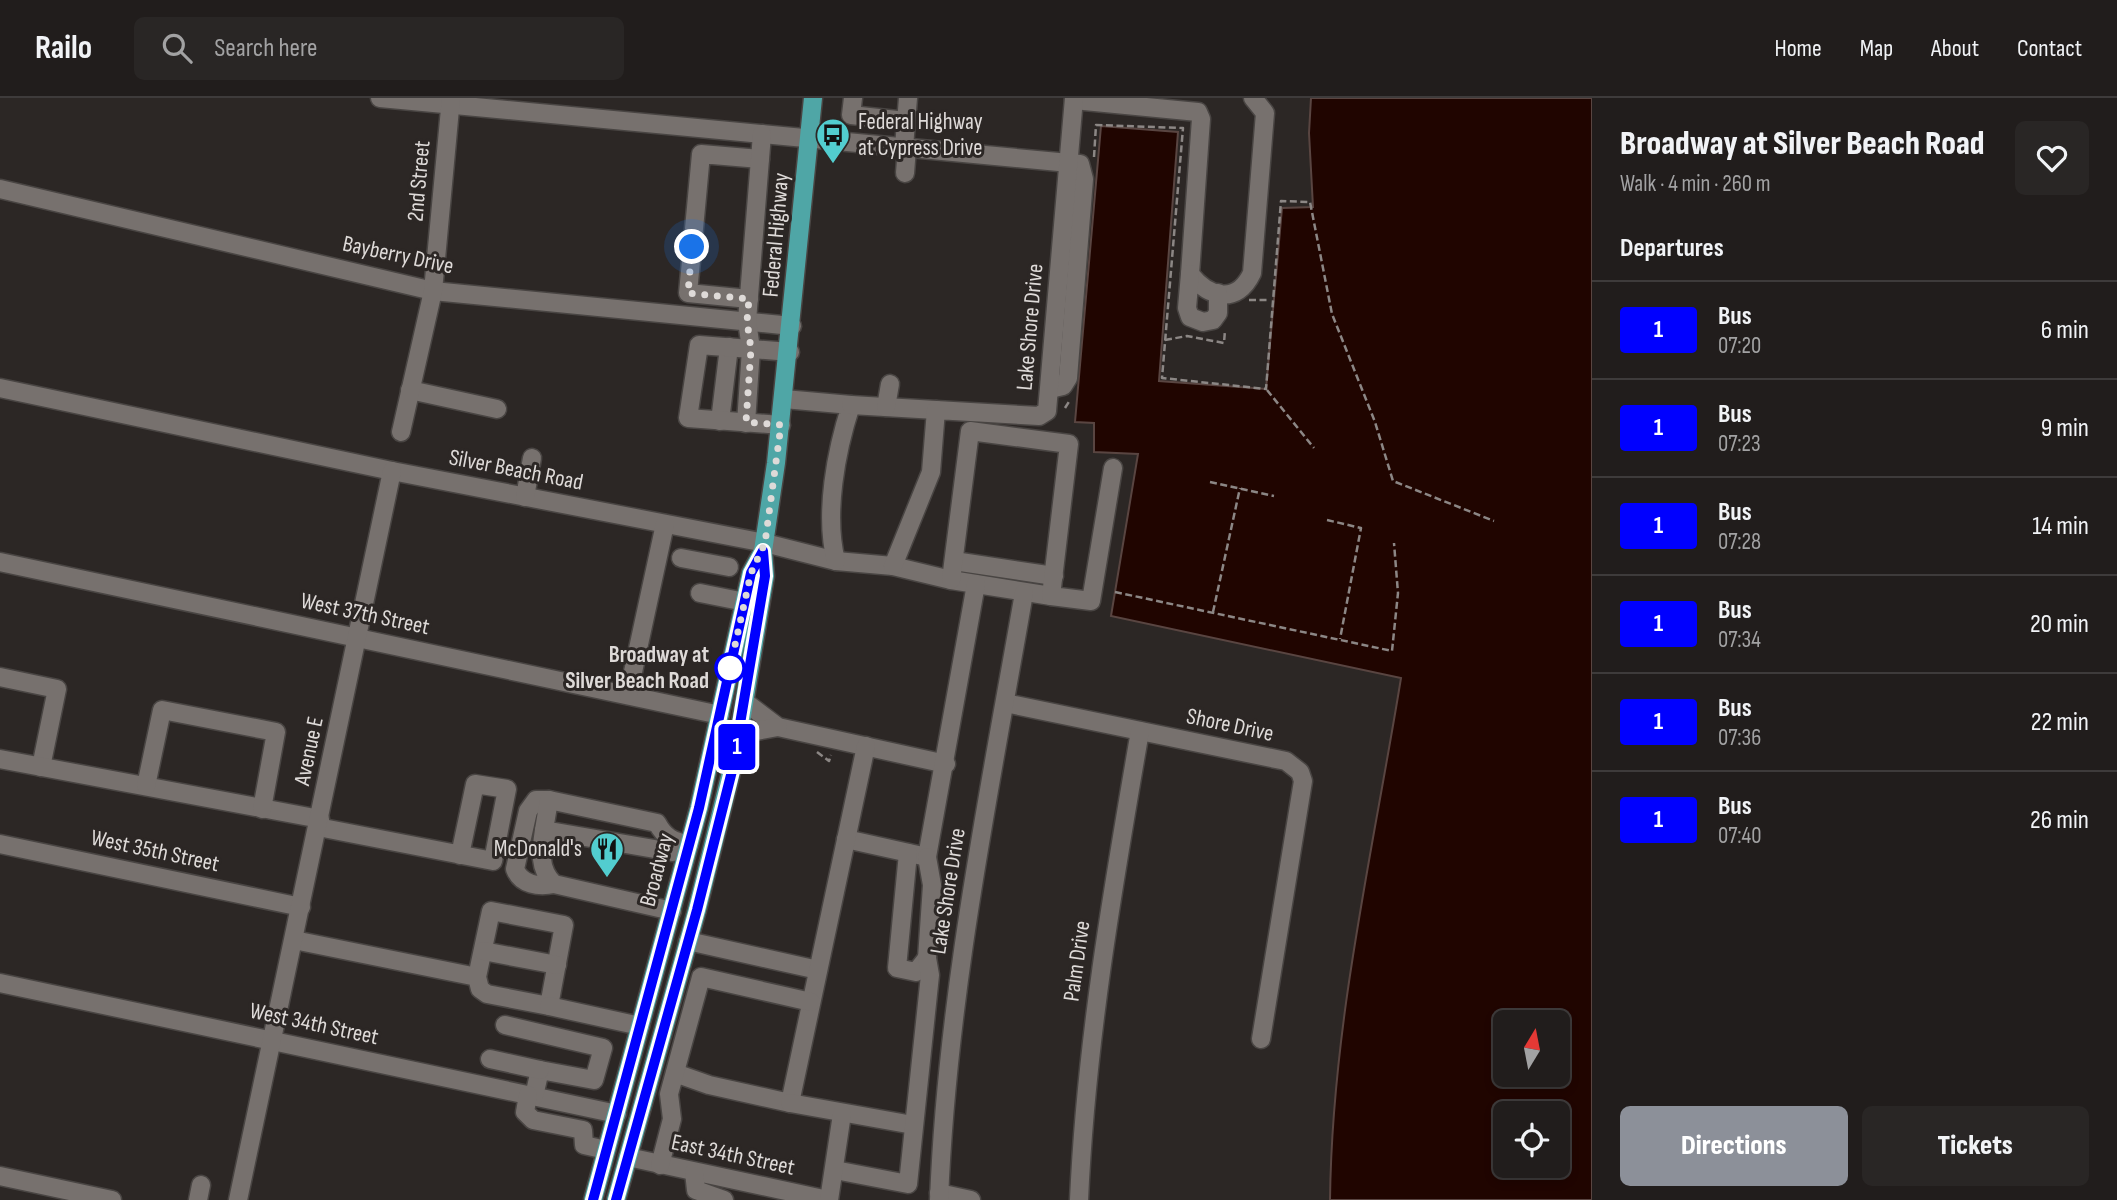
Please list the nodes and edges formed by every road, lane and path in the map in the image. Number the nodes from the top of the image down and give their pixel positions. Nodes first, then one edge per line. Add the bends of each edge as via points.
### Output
1 (380, 98) edge
2 (813, 98) edge
3 (853, 98) edge
4 (908, 98) edge
5 (1202, 98) edge
6 (1253, 98) edge
7 (1074, 99) edge
8 (451, 101) edge
9 (1201, 119) junction
10 (906, 121) junction
11 (702, 128) junction
12 (762, 134) junction
13 (809, 138) junction
14 (906, 147) junction
15 (701, 154) junction
16 (760, 159) junction
17 (1069, 162) junction
18 (1094, 162) dead end
19 (905, 173) dead end
20 (0, 189) edge
21 (1189, 274) junction
22 (433, 291) junction
23 (688, 293) junction
24 (1219, 293) junction
25 (749, 299) junction
26 (693, 316) junction
27 (747, 321) junction
28 (792, 326) junction
29 (699, 345) junction
30 (729, 347) junction
31 (751, 349) junction
32 (790, 352) junction
33 (890, 384) dead end
34 (0, 388) edge
35 (1266, 389) junction
36 (410, 390) junction
37 (1072, 397) dead end
38 (784, 399) junction
39 (850, 405) junction
40 (886, 407) junction
41 (1065, 408) dead end
42 (497, 409) dead end
43 (936, 411) junction
44 (720, 421) junction
45 (746, 422) junction
46 (781, 425) junction
47 (401, 432) dead end
48 (1314, 447) dead end
49 (532, 458) dead end
50 (1112, 468) dead end
51 (392, 471) junction
52 (1210, 482) dead end
53 (1240, 488) junction
54 (1274, 496) dead end
55 (524, 497) junction
56 (1327, 520) dead end
57 (1494, 521) dead end
58 (665, 524) junction
59 (712, 533) junction
60 (1394, 543) dead end
61 (764, 547) junction
62 (681, 558) dead end
63 (836, 561) junction
64 (954, 561) junction
65 (0, 562) edge
66 (707, 563) junction
67 (893, 566) junction
68 (729, 567) dead end
69 (1054, 576) junction
70 (951, 580) junction
71 (976, 584) junction
72 (1115, 592) dead end
73 (700, 593) dead end
74 (1024, 593) junction
75 (1051, 596) junction
76 (745, 602) junction
77 (1212, 612) junction
78 (359, 638) junction
79 (1340, 639) junction
80 (0, 677) edge
81 (628, 695) junction
82 (744, 702) junction
83 (1005, 703) junction
84 (720, 715) junction
85 (778, 727) junction
86 (1140, 731) junction
87 (739, 734) junction
88 (866, 746) junction
89 (0, 759) edge
90 (946, 764) junction
91 (41, 767) junction
92 (146, 786) junction
93 (550, 800) junction
94 (699, 808) junction
95 (262, 809) junction
96 (319, 823) junction
97 (544, 830) junction
98 (846, 839) junction
99 (0, 844) edge
100 (684, 844) junction
101 (908, 853) junction
102 (460, 855) dead end
103 (927, 857) junction
104 (554, 884) junction
105 (301, 907) junction
106 (672, 911) junction
107 (294, 940) junction
108 (688, 941) junction
109 (483, 951) junction
110 (926, 958) junction
111 (557, 965) junction
112 (818, 970) junction
113 (477, 977) junction
114 (0, 982) edge
115 (811, 1002) junction
116 (549, 1006) junction
117 (505, 1025) dead end
118 (640, 1026) junction
119 (1261, 1039) dead end
120 (272, 1040) junction
121 (490, 1059) dead end
122 (540, 1070) junction
123 (675, 1073) junction
124 (531, 1096) junction
125 (566, 1103) junction
126 (790, 1103) junction
127 (617, 1114) junction
128 (842, 1114) junction
129 (913, 1125) junction
130 (562, 1126) junction
131 (607, 1150) junction
132 (628, 1157) junction
133 (660, 1165) junction
134 (835, 1170) junction
135 (703, 1174) junction
136 (0, 1176) edge
137 (939, 1197) edge
138 (112, 1200) edge
139 (238, 1200) edge
140 (593, 1200) edge
141 (616, 1200) edge
142 (723, 1200) edge
143 (828, 1200) edge
144 (971, 1200) edge
145 (1079, 1200) edge

1 - 8 street
2 - 13 main road, Federal Highway
3 - 10 street via 851,115
4 - 10 street
5 - 9 street
6 - 24 street via 1265,113 1252,273 1237,292
7 - 9 street via 1185,109
7 - 17 street, Lake Shore Drive
8 - 11 street
8 - 22 street, 2nd Street
9 - 21 street
10 - 14 street
11 - 12 street
11 - 15 street
12 - 13 street
12 - 16 street
13 - 14 street
13 - 28 main road, Federal Highway
14 - 17 street
14 - 19 street
15 - 16 street
15 - 23 street
16 - 25 street
17 - 43 street, Lake Shore Drive via 1047,411 1039,416
18 - 35 path via 1096,125 1183,128 1162,378
20 - 22 street, Bayberry Drive
21 - 24 street via 1202,289
21 - 24 street via 1190,317 1213,320
22 - 26 street, Bayberry Drive
22 - 36 street, 2nd Street
23 - 25 street
23 - 26 street
25 - 27 street
26 - 27 street, Bayberry Drive
26 - 29 street
27 - 28 street, Bayberry Drive
27 - 31 street
28 - 32 main road, Federal Highway
29 - 30 street
29 - 44 street via 688,418
30 - 31 street
30 - 44 street
31 - 32 street
31 - 45 street
32 - 38 main road, Federal Highway
33 - 40 street
34 - 51 street, Silver Beach Road
35 - 48 path
35 - 57 path via 1281,201 1310,202 1332,314 1393,481
36 - 42 street
36 - 47 street, 2nd Street
37 - 41 path
38 - 39 street
38 - 46 main road, Federal Highway
39 - 40 street
39 - 63 street via 837,450 831,542
40 - 43 street
43 - 67 street via 931,472
44 - 45 street
45 - 46 street
46 - 61 main road, Federal Highway
49 - 55 street
50 - 75 street, Silver Beach Road via 1091,601
51 - 55 street, Silver Beach Road
51 - 78 street, Avenue E
52 - 53 path
53 - 54 path
53 - 77 path
55 - 58 street, Silver Beach Road
56 - 79 path via 1362,528
58 - 59 street, Silver Beach Road
58 - 81 street
59 - 61 street, Silver Beach Road
59 - 66 street
60 - 79 path via 1398,593 1392,651
61 - 63 street, Silver Beach Road
61 - 76 main road, Broadway via 751,573
61 - 82 main road via 765,576
62 - 66 street
63 - 67 street, Silver Beach Road
64 - 69 street
64 - 69 street via 970,431 1069,444
64 - 70 street
65 - 78 street, West 37th Street
66 - 68 street
67 - 70 street, Silver Beach Road
69 - 75 street
70 - 71 street, Silver Beach Road
71 - 74 street, Silver Beach Road
71 - 90 street
72 - 77 path
73 - 76 street
74 - 75 street, Silver Beach Road
74 - 83 street, Lake Shore Drive
76 - 84 main road, Broadway
77 - 79 path
78 - 81 street, West 37th Street
78 - 96 street, Avenue E
80 - 91 street via 57,689
81 - 84 street, West 37th Street
82 - 85 street
82 - 87 main road
83 - 86 street, Shore Drive
83 - 137 street, Lake Shore Drive via 954,1010
84 - 94 main road, Broadway
85 - 87 street
85 - 88 street
86 - 119 street, Shore Drive via 1286,761 1300,772 1303,780
86 - 145 street, Palm Drive via 1100,965
87 - 108 main road
88 - 90 street
88 - 98 street
89 - 91 street
90 - 103 street
91 - 92 street
92 - 95 street
92 - 95 street via 162,710 276,732
93 - 97 street
93 - 100 street via 657,823 670,841
93 - 104 street via 536,800 528,811 515,869 525,882
94 - 100 main road, Broadway
94 - 108 main road via 705,823 679,926
95 - 96 street
96 - 102 street
96 - 105 street, Avenue E
97 - 100 street via 672,852
97 - 104 street via 539,853
98 - 101 street
98 - 112 street
99 - 105 street, West 35th Street
100 - 106 main road, Broadway
101 - 103 street
101 - 110 street via 897,968 916,972
103 - 110 street via 932,907
104 - 106 street
105 - 107 street, Avenue E
106 - 118 main road, Broadway
107 - 113 street
107 - 120 street, Avenue E
108 - 112 street
108 - 132 main road
109 - 111 street
109 - 111 street via 491,911 564,925
109 - 113 street
110 - 129 street via 930,975
111 - 116 street
112 - 115 street
113 - 116 street via 487,994
114 - 120 street, West 34th Street
115 - 123 street via 701,977
115 - 126 street
116 - 118 street
117 - 122 street via 603,1048 594,1080
118 - 127 main road, Broadway
120 - 124 street, West 34th Street
120 - 139 street, Avenue E
121 - 122 street
122 - 124 street
123 - 126 street
123 - 133 street via 669,1094 672,1119
124 - 125 street, West 34th Street
124 - 130 street via 528,1116
125 - 127 street, West 34th Street
125 - 130 street
126 - 128 street
127 - 131 main road, Broadway
127 - 132 main road
128 - 129 street
128 - 134 street
129 - 134 street via 908,1184
130 - 131 street via 583,1130 584,1144
131 - 140 main road, Broadway
132 - 133 street, East 34th Street
132 - 141 main road
133 - 135 street, East 34th Street
134 - 143 street
135 - 142 street via 696,1190
135 - 143 street, East 34th Street
136 - 138 street
137 - 144 street

